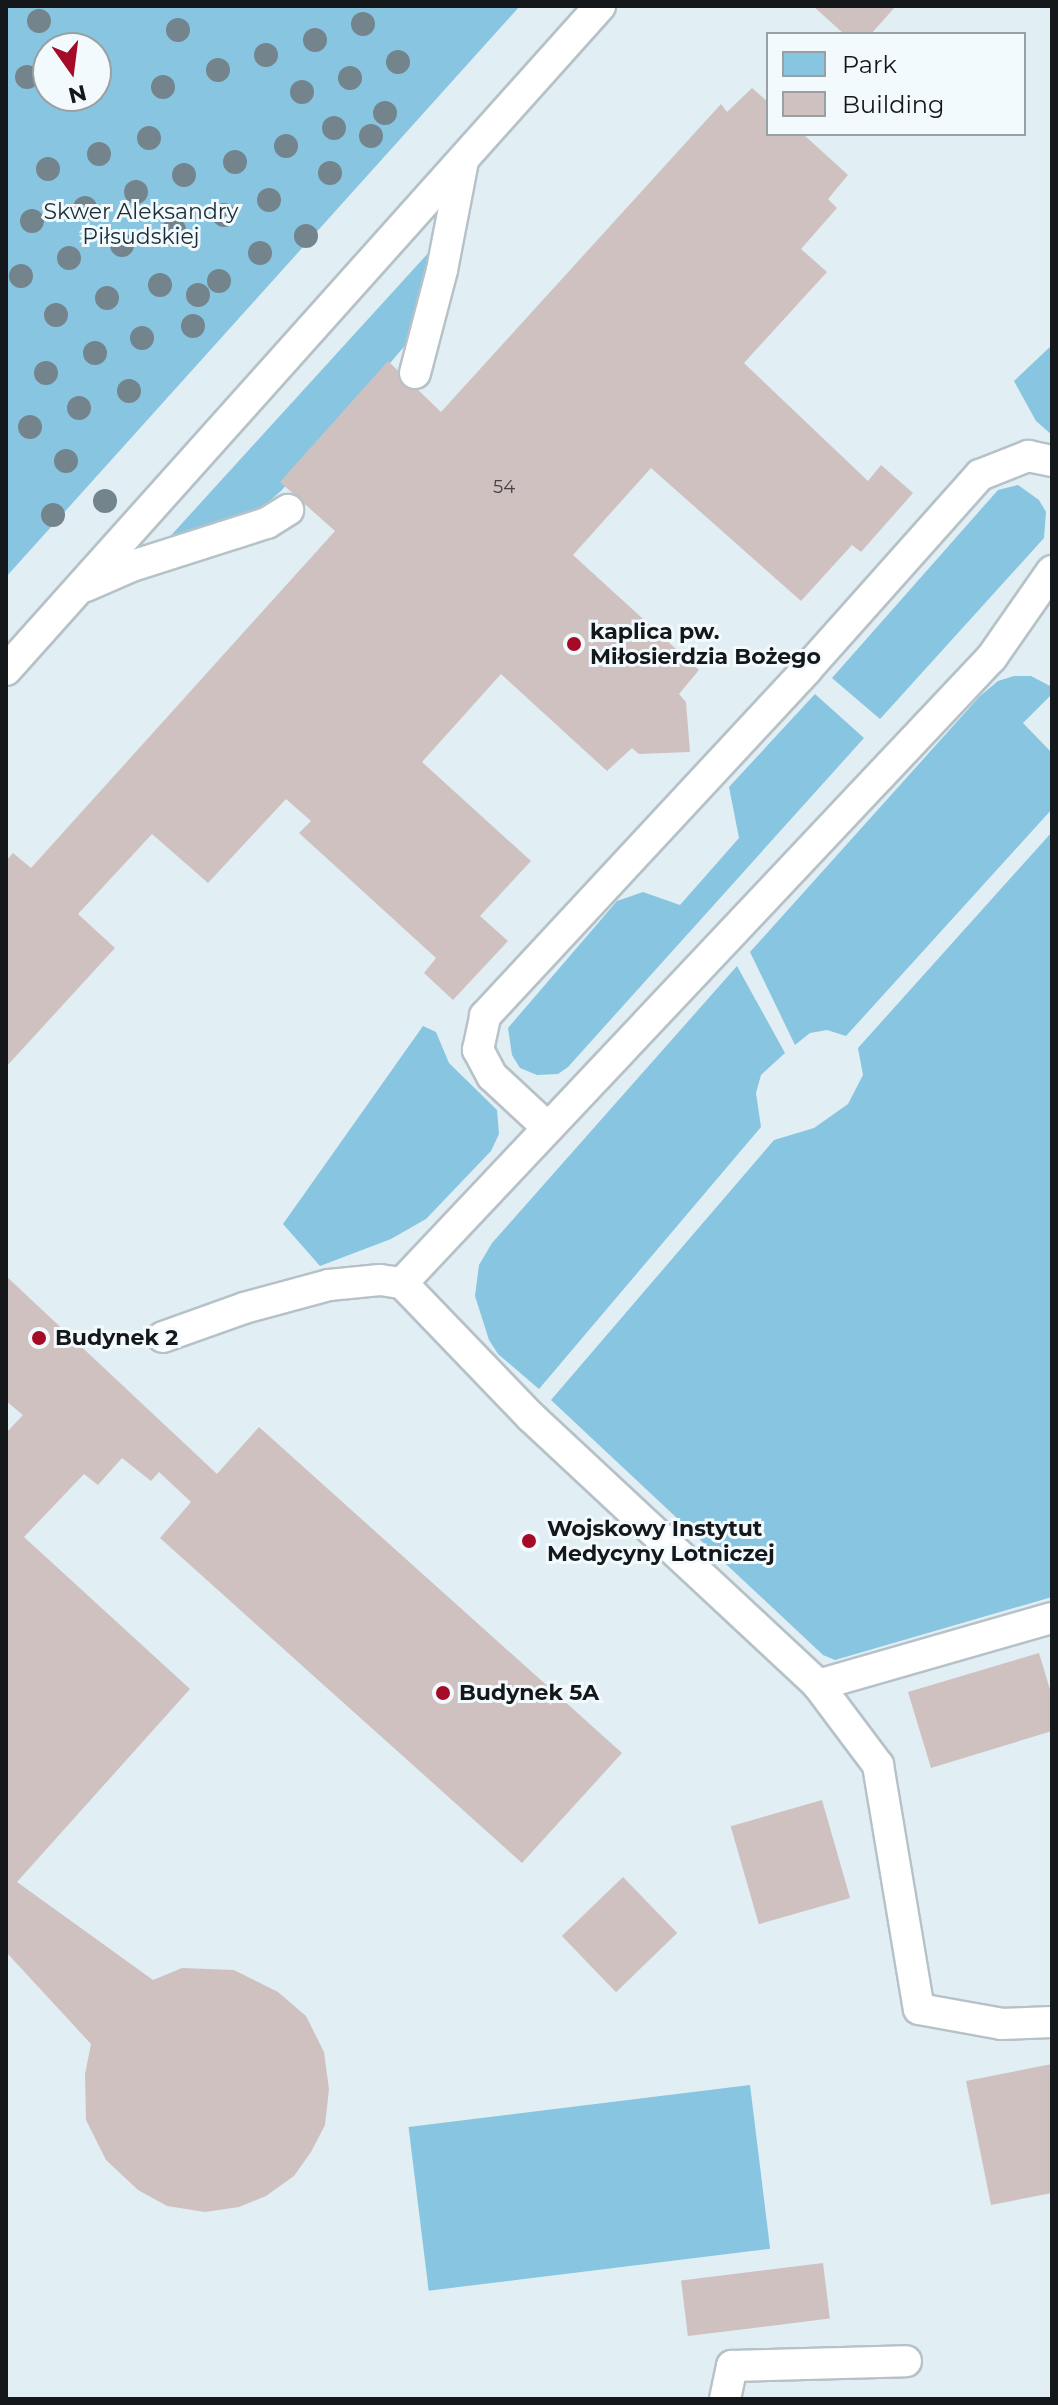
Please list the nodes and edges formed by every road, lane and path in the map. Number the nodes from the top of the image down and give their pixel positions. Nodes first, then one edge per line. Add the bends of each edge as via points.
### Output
1 (600, 6) edge
2 (463, 160) junction
3 (415, 373) dead end
4 (1052, 461) edge
5 (288, 510) dead end
6 (1052, 571) edge
7 (77, 590) junction
8 (6, 670) edge
9 (548, 1128) junction
10 (402, 1283) junction
11 (163, 1337) dead end
12 (1052, 1618) edge
13 (818, 1685) junction
14 (1052, 2022) edge
15 (906, 2361) dead end
16 (725, 2399) edge

1 - 2 lane
2 - 3 lane
2 - 7 lane
4 - 9 lane via 1028,456 980,475 485,1016 478,1050 492,1076
5 - 7 lane via 267,523 132,566
6 - 9 lane via 992,657
7 - 8 lane
9 - 10 lane
10 - 11 lane via 329,1285
10 - 13 lane via 531,1417
12 - 13 lane
13 - 14 lane via 878,1765 919,2009 1002,2024
15 - 16 lane via 732,2366

